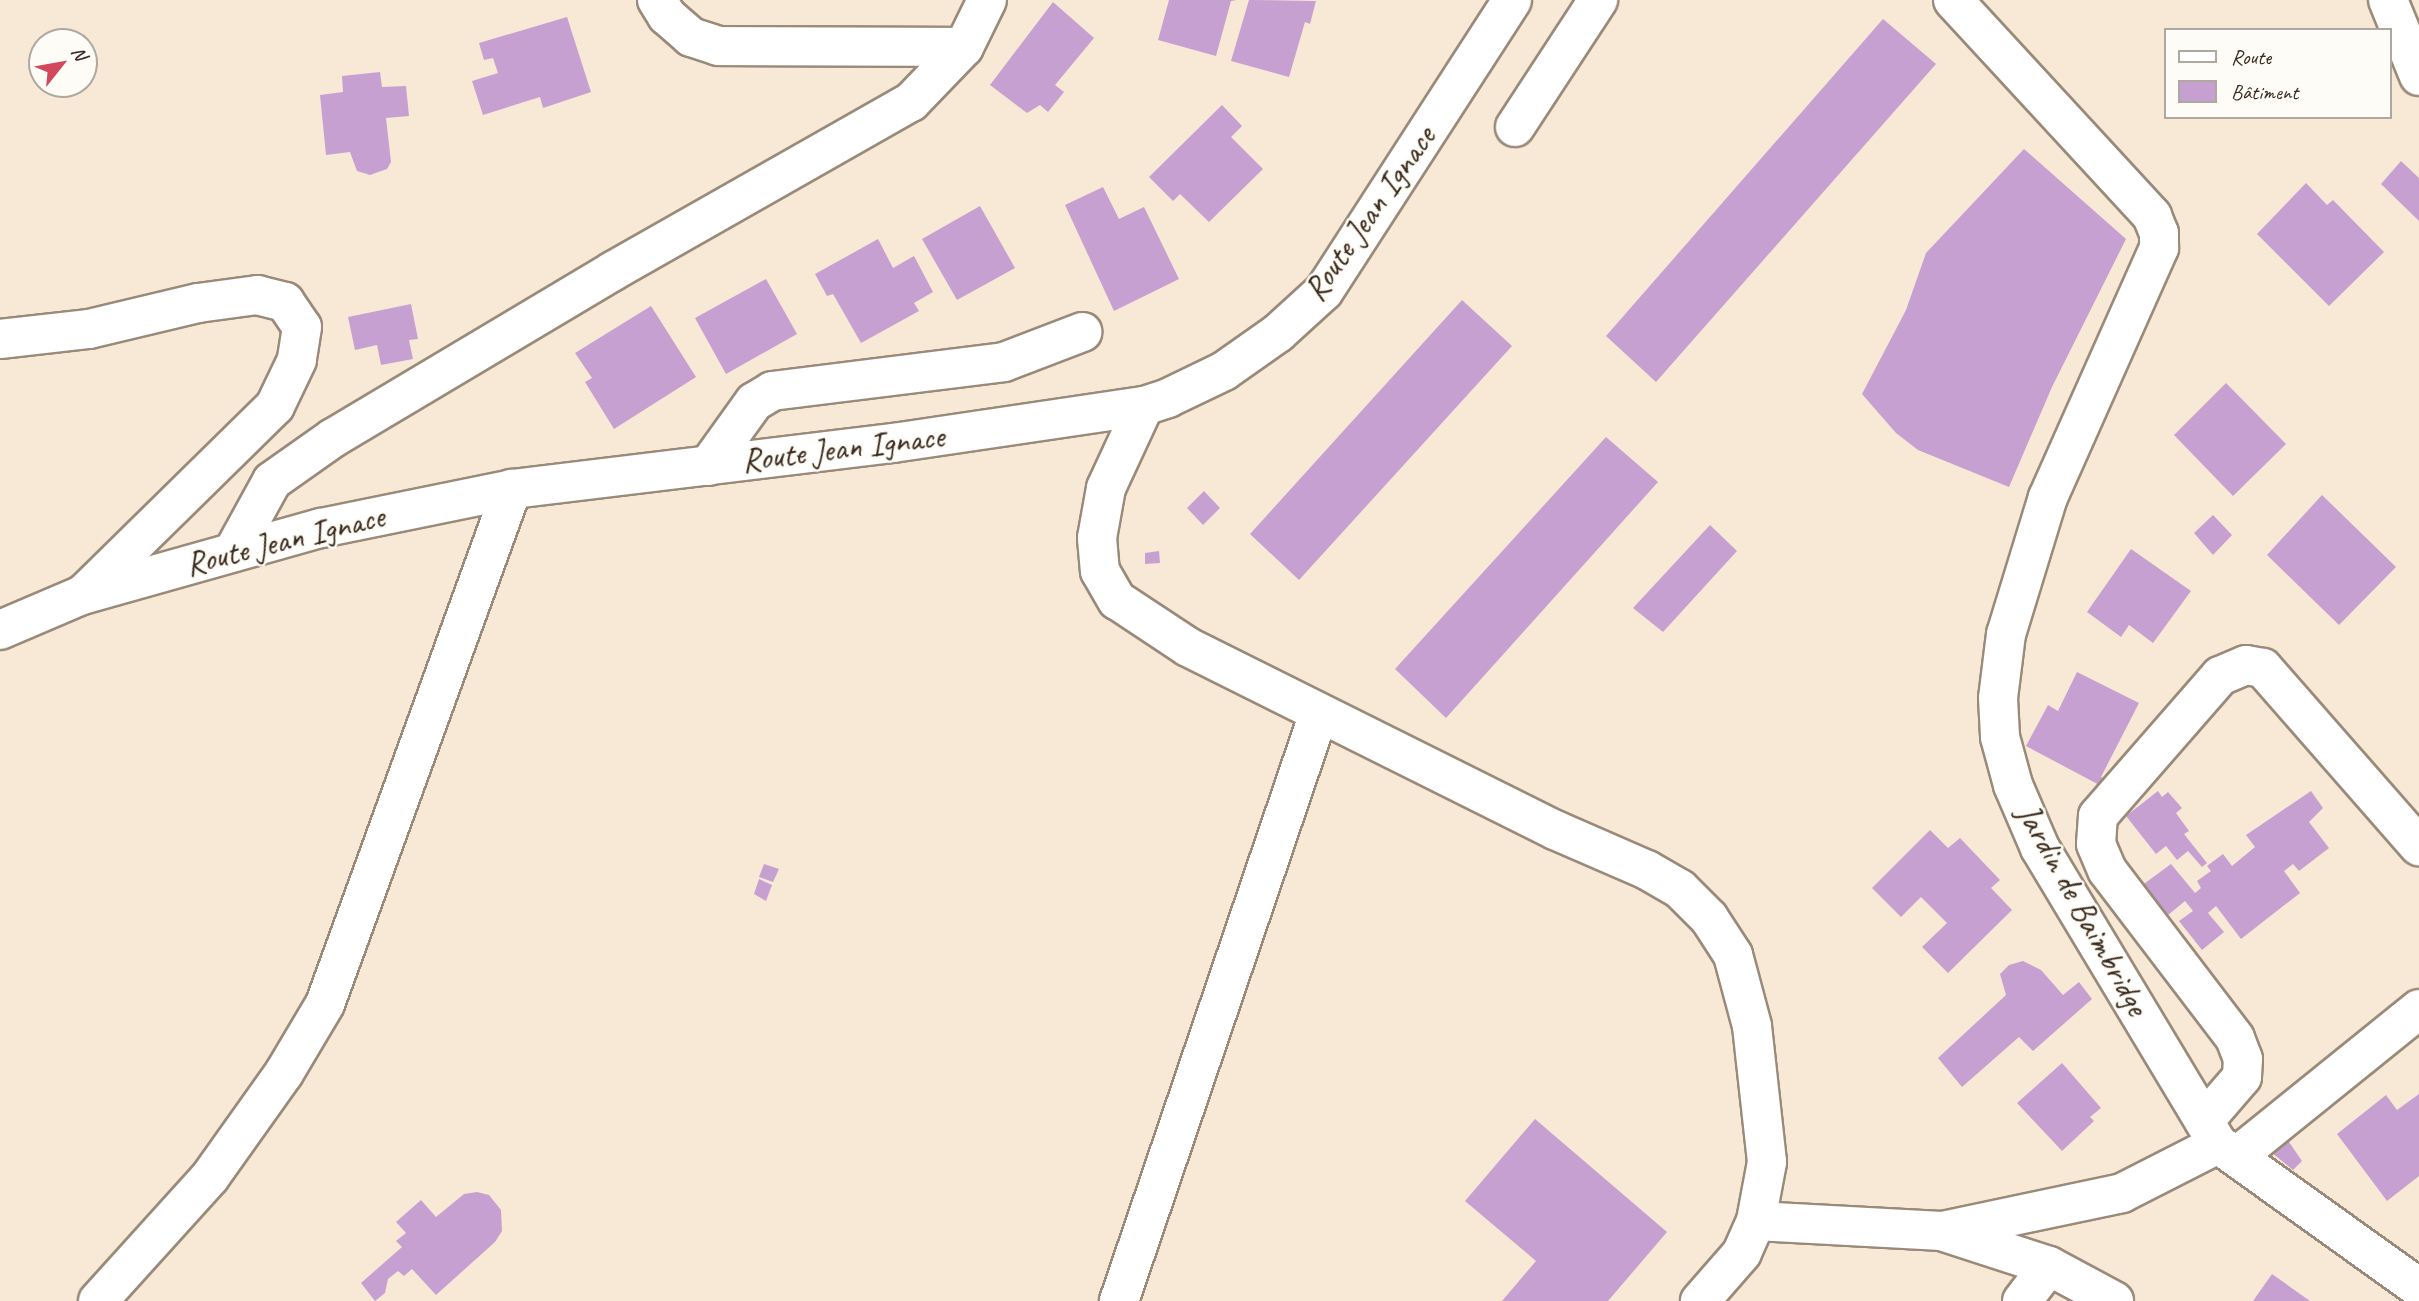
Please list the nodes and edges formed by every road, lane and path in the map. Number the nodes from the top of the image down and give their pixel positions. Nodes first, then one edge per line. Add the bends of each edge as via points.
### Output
1 (657, 0) edge
2 (987, 0) edge
3 (1511, 0) edge
4 (1598, 0) edge
5 (1953, 0) edge
6 (2388, 0) edge
7 (964, 47) junction
8 (2419, 76) edge
9 (1515, 127) dead end
10 (1082, 332) dead end
11 (0, 339) edge
12 (1144, 405) junction
13 (708, 466) junction
14 (512, 489) junction
15 (233, 552) junction
16 (82, 595) junction
17 (0, 630) edge
18 (1319, 713) junction
19 (2419, 846) edge
20 (2419, 1009) edge
21 (2220, 1141) junction
22 (1756, 1221) junction
23 (1941, 1231) junction
24 (2049, 1266) junction
25 (2413, 1273) edge
26 (98, 1301) edge
27 (1119, 1301) edge
28 (1700, 1301) edge
29 (2022, 1301) edge
30 (2114, 1301) edge

1 - 7 street via 691,37 718,46
2 - 7 street
3 - 12 street, Route Jean Ignace via 1324,291 1278,333 1224,371
4 - 9 street
5 - 21 street, Jardin de Baimbridge via 2152,216 2159,248 2030,548 2006,634 1998,698 2000,737 2040,848
6 - 8 street
7 - 15 street via 911,102 333,438 272,481
10 - 13 street via 1004,362 772,391 754,402
11 - 16 street via 89,330 198,303 257,295 285,302 303,327 297,360 275,406
12 - 13 street, Route Jean Ignace
12 - 18 street via 1106,488 1097,538 1105,580 1116,600 1144,621
13 - 14 street, Route Jean Ignace
14 - 15 street, Route Jean Ignace via 321,528
14 - 26 street via 325,1004 284,1073 210,1177
15 - 16 street, Route Jean Ignace
16 - 17 street, Route Jean Ignace
18 - 22 street via 1555,830 1647,870 1680,889 1709,918 1733,955 1752,1026 1767,1162
18 - 27 street
19 - 21 street via 2263,668 2246,665 2220,676 2098,816 2095,844 2107,870 2235,1038 2243,1059 2242,1077
20 - 21 street
21 - 23 street via 2122,1193
21 - 25 street, Jardin de Baimbridge
22 - 23 street
22 - 28 street via 1742,1253
23 - 24 street
24 - 29 street
24 - 30 street

